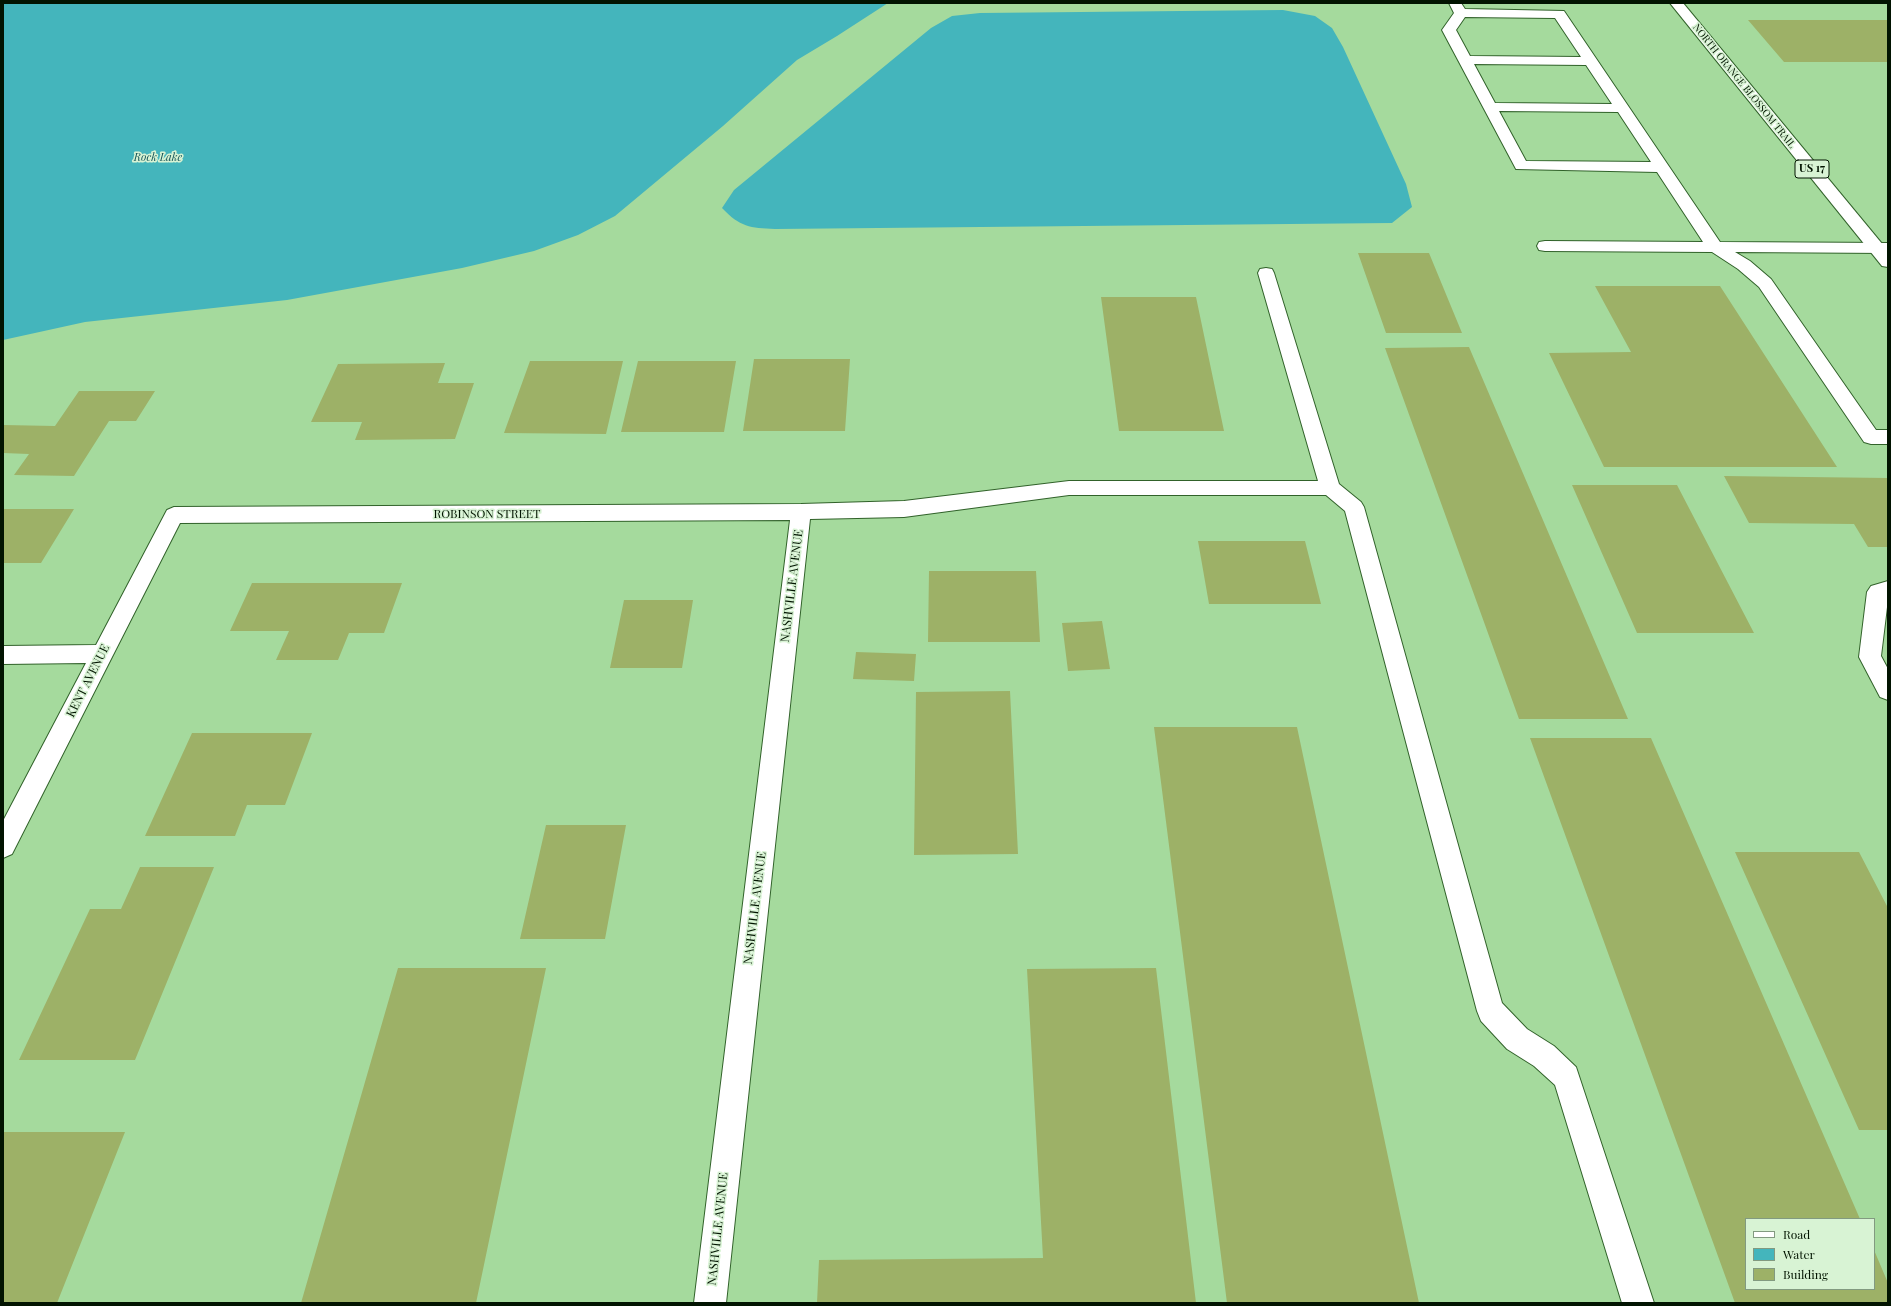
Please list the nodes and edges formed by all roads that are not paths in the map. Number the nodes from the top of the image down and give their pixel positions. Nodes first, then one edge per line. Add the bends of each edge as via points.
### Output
1 (1676, 3) edge
2 (1458, 8) edge
3 (1464, 60) junction
4 (1591, 61) junction
5 (1489, 107) junction
6 (1622, 108) junction
7 (1662, 167) junction
8 (1545, 246) dead end
9 (1715, 247) junction
10 (1882, 248) edge
11 (1888, 262) edge
12 (1266, 273) dead end
13 (1880, 437) edge
14 (1330, 488) junction
15 (801, 512) junction
16 (174, 515) joint
17 (1888, 590) edge
18 (102, 654) junction
19 (3, 655) edge
20 (1888, 690) edge
21 (3, 846) edge
22 (710, 1303) edge
23 (1638, 1303) edge

1 - 10 street, NORTH ORANGE BLOSSOM TRAIL / US 17
2 - 3 street via 1449,30
2 - 4 street via 1559,14
3 - 4 street
3 - 5 street
4 - 6 street
5 - 6 street
5 - 7 street via 1521,166
6 - 7 street
7 - 9 street
8 - 9 street
9 - 10 street
9 - 13 street via 1744,265 1765,283
10 - 11 street, NORTH ORANGE BLOSSOM TRAIL / US 17
12 - 14 street
14 - 15 street, ROBINSON STREET via 1069,488 904,509
14 - 23 street via 1354,507 1491,1011 1517,1039 1544,1056 1566,1077
15 - 16 street, ROBINSON STREET
15 - 22 street, NASHVILLE AVENUE
16 - 18 street, KENT AVENUE
17 - 20 street via 1878,592 1870,657
18 - 19 street
18 - 21 street, KENT AVENUE

